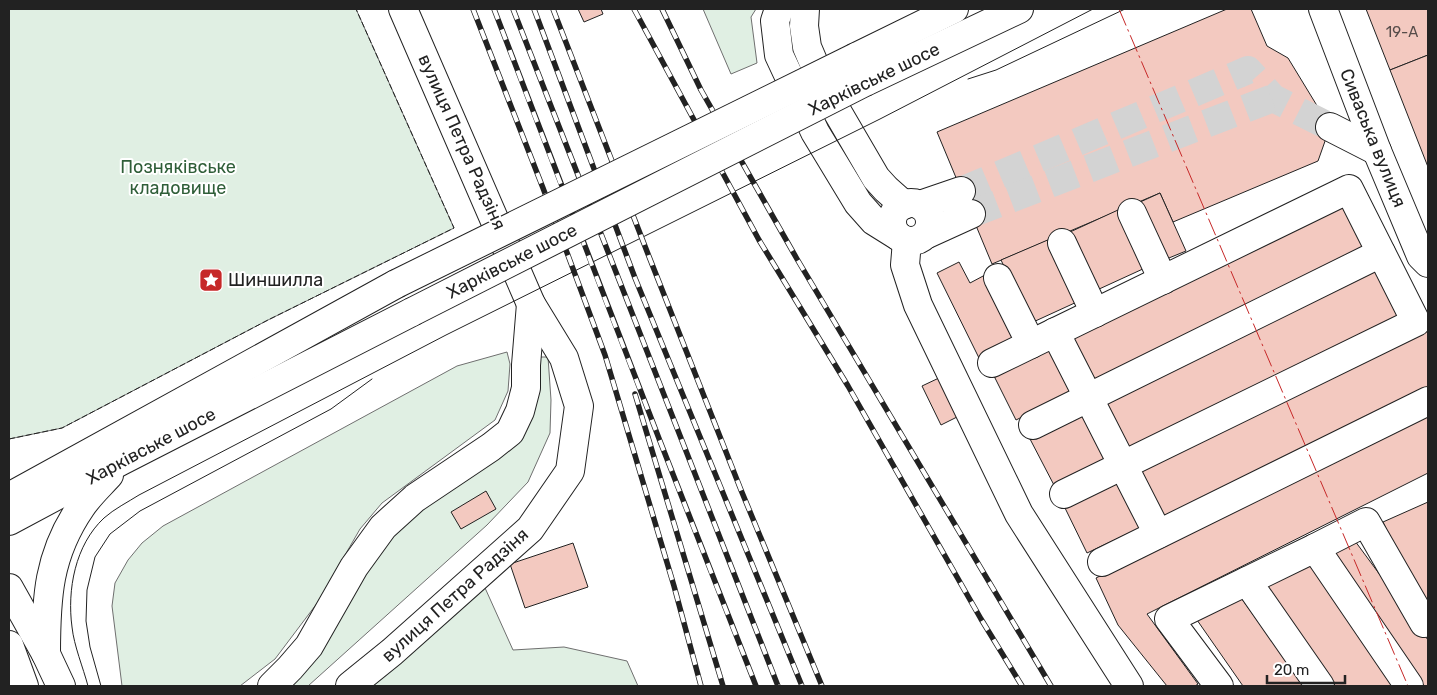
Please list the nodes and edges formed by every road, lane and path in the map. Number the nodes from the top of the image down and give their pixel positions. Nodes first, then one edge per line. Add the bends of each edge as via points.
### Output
1 (403, 9) edge
2 (779, 9) edge
3 (805, 9) edge
4 (954, 9) edge
5 (1019, 9) edge
6 (1323, 9) edge
7 (1330, 127) tunnel mouth
8 (1377, 151) junction
9 (912, 205) junction
10 (1132, 213) dead end
11 (911, 237) junction
12 (1062, 244) dead end
13 (1381, 253) junction
14 (1428, 263) edge
15 (998, 278) dead end
16 (1163, 280) junction
17 (531, 304) junction
18 (1095, 313) junction
19 (1043, 338) junction
20 (992, 363) dead end
21 (1428, 401) edge
22 (1033, 425) dead end
23 (121, 460) junction
24 (1064, 494) dead end
25 (9, 497) edge
26 (9, 522) edge
27 (1158, 534) junction
28 (1315, 548) junction
29 (1102, 562) dead end
30 (1247, 581) junction
31 (9, 588) edge
32 (1424, 623) dead end
33 (9, 645) edge
34 (46, 654) junction
35 (24, 686) edge
36 (62, 686) edge
37 (272, 686) edge
38 (350, 686) edge
39 (1129, 686) edge
40 (1219, 686) edge
41 (1320, 686) edge
42 (1409, 686) edge

1 - 17 main road, вулиця Петра Радзіня
2 - 11 main road via 775,22 779,55 816,132 858,203 874,221
3 - 9 main road via 807,47 827,94 876,178 886,189
4 - 25 main road, Харківське шосе, bridge via 396,284
5 - 23 main road, Харківське шосе, bridge via 865,82
6 - 8 main road, Сиваська вулиця
7 - 8 main road
8 - 14 main road, Сиваська вулиця via 1421,256
9 - 11 main road via 895,211 892,227
9 - 11 main road via 966,202
10 - 16 main road
11 - 39 main road via 905,265 918,305 1019,514
12 - 18 main road
13 - 16 main road via 1349,189
13 - 22 main road
13 - 24 main road via 1416,322
15 - 19 main road
16 - 18 main road
17 - 37 main road, вулиця Петра Радзіня via 526,388 510,432 416,498 383,527 354,567 309,646
17 - 38 main road, вулиця Петра Радзіня via 564,358 579,406 570,471 530,529
18 - 19 main road
19 - 20 main road
19 - 27 main road
21 - 27 main road
23 - 26 main road, Харківське шосе
23 - 34 main road via 81,506 61,544 47,591
27 - 29 main road
28 - 30 main road
28 - 32 main road via 1366,522
28 - 42 main road
30 - 40 main road via 1169,619
30 - 41 main road
31 - 34 main road
33 - 35 main road
34 - 36 main road

